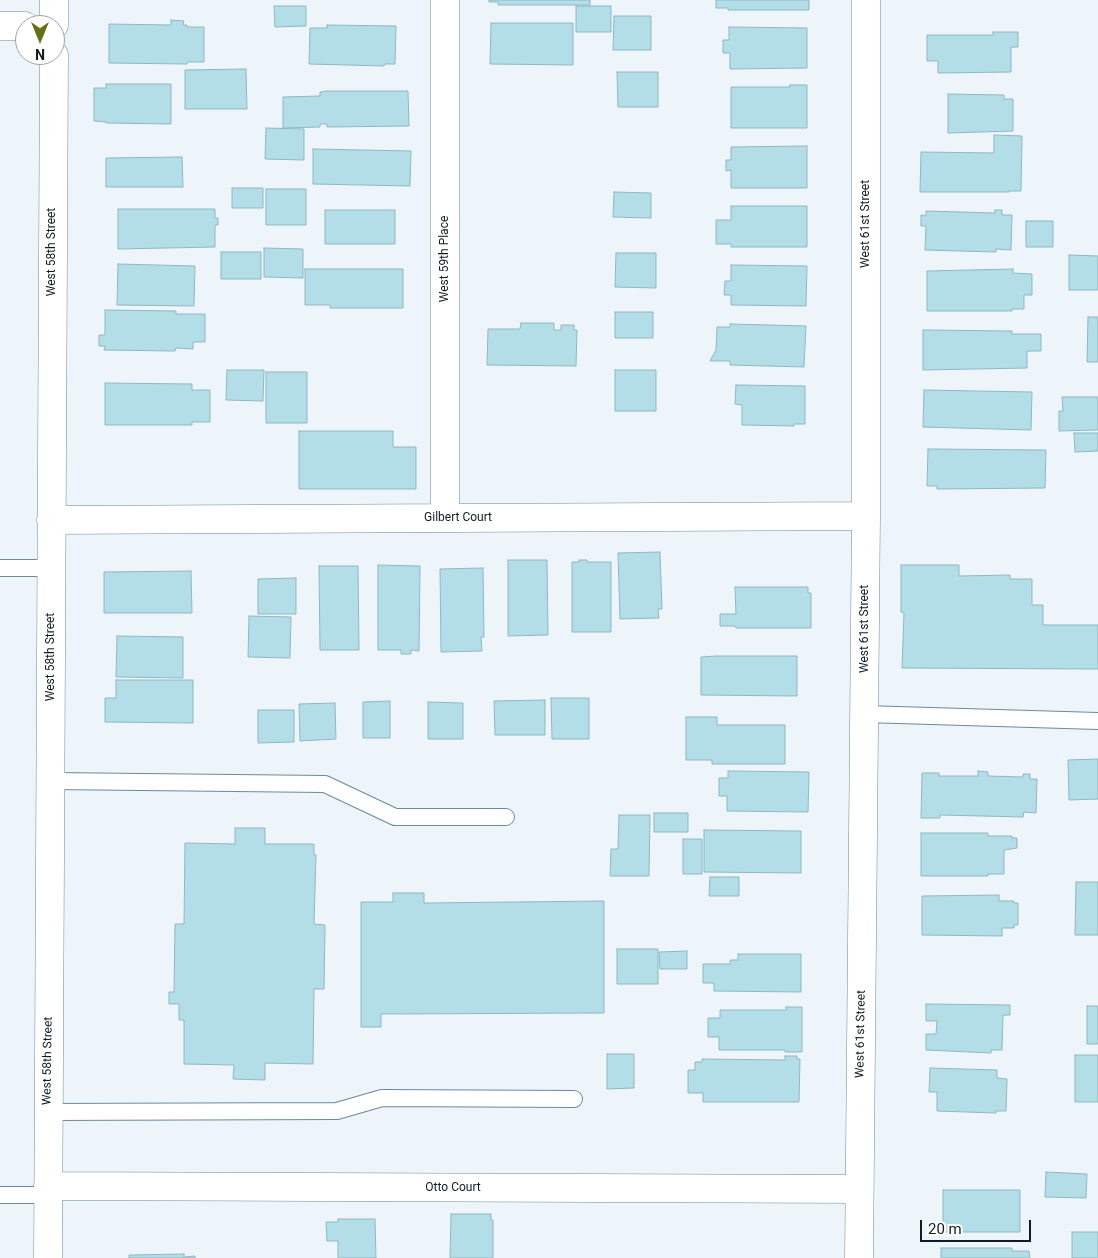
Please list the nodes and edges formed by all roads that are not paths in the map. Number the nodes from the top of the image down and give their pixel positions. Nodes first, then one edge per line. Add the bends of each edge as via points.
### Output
1 (54, 0) edge
2 (445, 0) edge
3 (866, 0) edge
4 (54, 15) edge
5 (0, 26) edge
6 (15, 26) edge
7 (54, 65) edge
8 (866, 516) junction
9 (445, 518) junction
10 (51, 520) junction
11 (0, 568) edge
12 (51, 568) junction
13 (864, 714) junction
14 (1098, 720) edge
15 (51, 781) junction
16 (506, 817) dead end
17 (574, 1098) dead end
18 (48, 1112) junction
19 (859, 1189) junction
20 (48, 1191) junction
21 (0, 1195) edge
22 (48, 1258) edge
23 (859, 1258) edge

1 - 4 street
2 - 9 street, West 59th Place
3 - 8 street, West 61st Street
5 - 6 street
7 - 10 street, West 58th Street
8 - 9 street, Gilbert Court
8 - 13 street, West 61st Street
9 - 10 street, Gilbert Court
10 - 12 street, West 58th Street
11 - 12 lane
12 - 15 street, West 58th Street
13 - 14 lane
13 - 19 street, West 61st Street
15 - 16 lane via 325,784 395,817
15 - 18 street, West 58th Street
17 - 18 lane via 382,1098 337,1111
18 - 20 street, West 58th Street
19 - 20 street, Otto Court
19 - 23 street, West 61st Street
20 - 21 lane, Otto Court
20 - 22 street, West 58th Street

